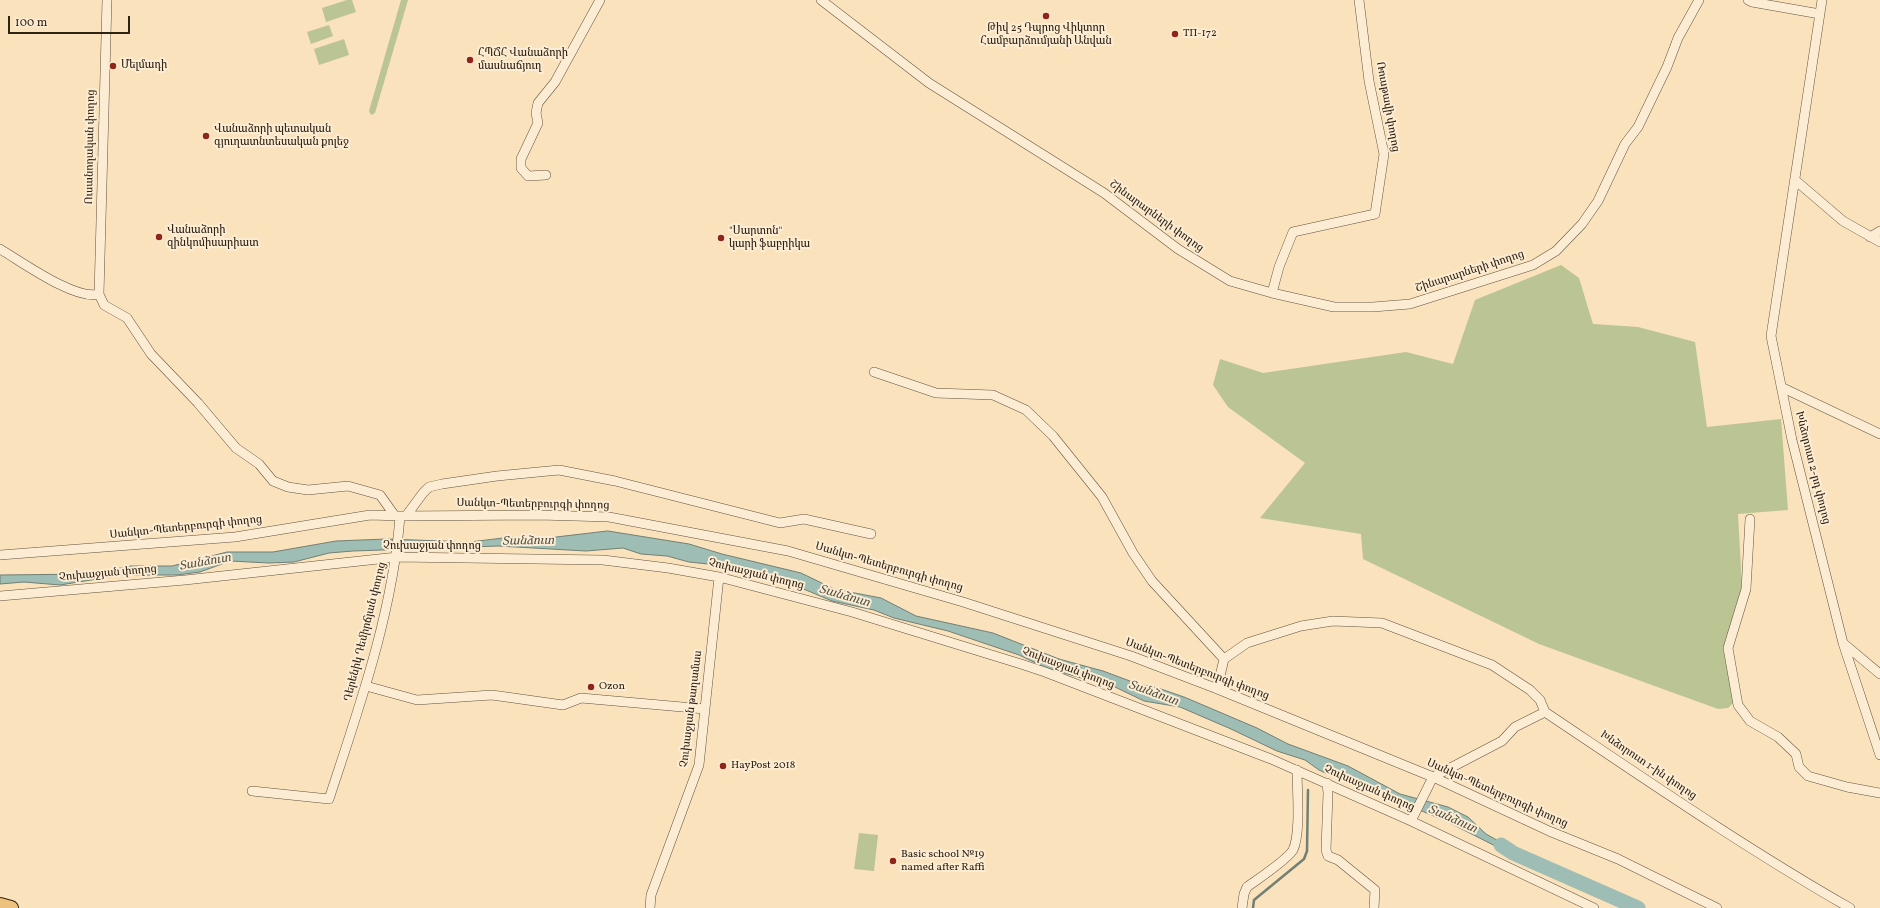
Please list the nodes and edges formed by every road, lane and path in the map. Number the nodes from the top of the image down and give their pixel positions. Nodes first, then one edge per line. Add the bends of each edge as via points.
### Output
1 (107, 0) edge
2 (600, 0) edge
3 (1359, 0) edge
4 (1699, 0) edge
5 (1748, 0) edge
6 (1822, 0) edge
7 (824, 2) edge
8 (1820, 14) junction
9 (546, 175) dead end
10 (1795, 180) junction
11 (1880, 231) edge
12 (1870, 237) junction
13 (1880, 242) edge
14 (0, 249) edge
15 (1272, 293) junction
16 (99, 294) junction
17 (874, 372) dead end
18 (1781, 387) junction
19 (1880, 434) edge
20 (401, 516) junction
21 (1750, 519) dead end
22 (871, 534) dead end
23 (0, 555) edge
24 (397, 555) junction
25 (719, 577) junction
26 (0, 596) edge
27 (1843, 643) junction
28 (1224, 659) junction
29 (1880, 674) edge
30 (366, 686) junction
31 (1217, 689) junction
32 (705, 709) junction
33 (1545, 712) junction
34 (1880, 755) edge
35 (1297, 770) junction
36 (1433, 777) junction
37 (1326, 783) junction
38 (252, 791) dead end
39 (1880, 793) edge
40 (1413, 818) junction
41 (0, 905) edge
42 (11, 908) edge
43 (650, 908) edge
44 (1242, 908) edge
45 (1374, 908) edge
46 (1594, 908) edge
47 (1718, 908) edge
48 (1850, 908) edge

1 - 16 street, Ուսանողական փողոց
2 - 9 street via 555,82 538,103 538,123 521,159 521,168 528,176
3 - 15 street, Ռուսթավի փողոց via 1369,82 1384,154 1375,214 1293,232
4 - 15 street, Շինարարների փողոց via 1678,38 1668,67 1638,127 1625,144 1598,201 1582,224 1556,252 1533,265 1410,304 1334,307
5 - 8 street
6 - 8 street, Խնձորուտ 2-րդ փողոց
7 - 15 street, Շինարարների փողոց via 929,83 1104,194 1178,249 1230,281
8 - 10 street, Խնձորուտ 2-րդ փողոց
10 - 12 street via 1843,221
10 - 18 street, Խնձորուտ 2-րդ փողոց via 1771,336
11 - 12 street
12 - 13 street
14 - 16 street via 68,289 92,296
16 - 20 street via 104,305 127,318 151,354 236,448 259,464 273,481 288,487 308,490 348,486 380,495
17 - 28 street via 936,393 993,395 1026,410 1053,436 1102,497 1133,553 1152,581
18 - 19 street
18 - 27 street, Խնձորուտ 2-րդ փողոց
20 - 22 street via 429,487 497,476 559,470 615,481 780,523 804,519
20 - 23 street, Սանկտ-Պետերբուրգի փողոց via 370,515 235,537
20 - 24 street, Դերենիկ Դեմիրճյան փողոց
20 - 31 street, Սանկտ-Պետերբուրգի փողոց via 609,517 788,551 963,602 1131,656
21 - 39 street via 1746,588 1728,648 1738,705 1750,721 1778,737 1796,754 1799,767 1808,776
24 - 25 street, Չուխաջյան փողոց via 603,560
24 - 26 street, Չուխաջյան փողոց via 185,580
24 - 30 street, Դերենիկ Դեմիրճյան փողոց
25 - 32 street, Չուխաջյան թաղամաս
25 - 35 street, Չուխաջյան փողոց via 852,612 1021,664
27 - 29 street
27 - 34 street, Խնձորուտ 2-րդ փողոց
28 - 31 street
28 - 33 street via 1247,643 1301,626 1333,620 1382,623 1492,664 1530,690 1540,700
30 - 32 street via 417,700 492,695 563,705 581,698
30 - 38 street, Դերենիկ Դեմիրճյան փողոց via 329,799
31 - 36 street, Սանկտ-Պետերբուրգի փողոց
32 - 43 street, Չուխաջյան թաղամաս via 699,765
33 - 36 street via 1515,727 1502,741
33 - 48 street, Խնձորուտ 1-ին փողոց via 1797,878
35 - 37 street, Չուխաջյան փողոց
35 - 44 street via 1297,835 1293,850 1248,887
36 - 40 street
36 - 47 street, Սանկտ-Պետերբուրգի փողոց via 1549,831 1618,859
37 - 40 street, Չուխաջյան փողոց
37 - 45 street via 1328,856 1338,860 1375,890
40 - 46 street, Չուխաջյան փողոց
41 - 42 highway

